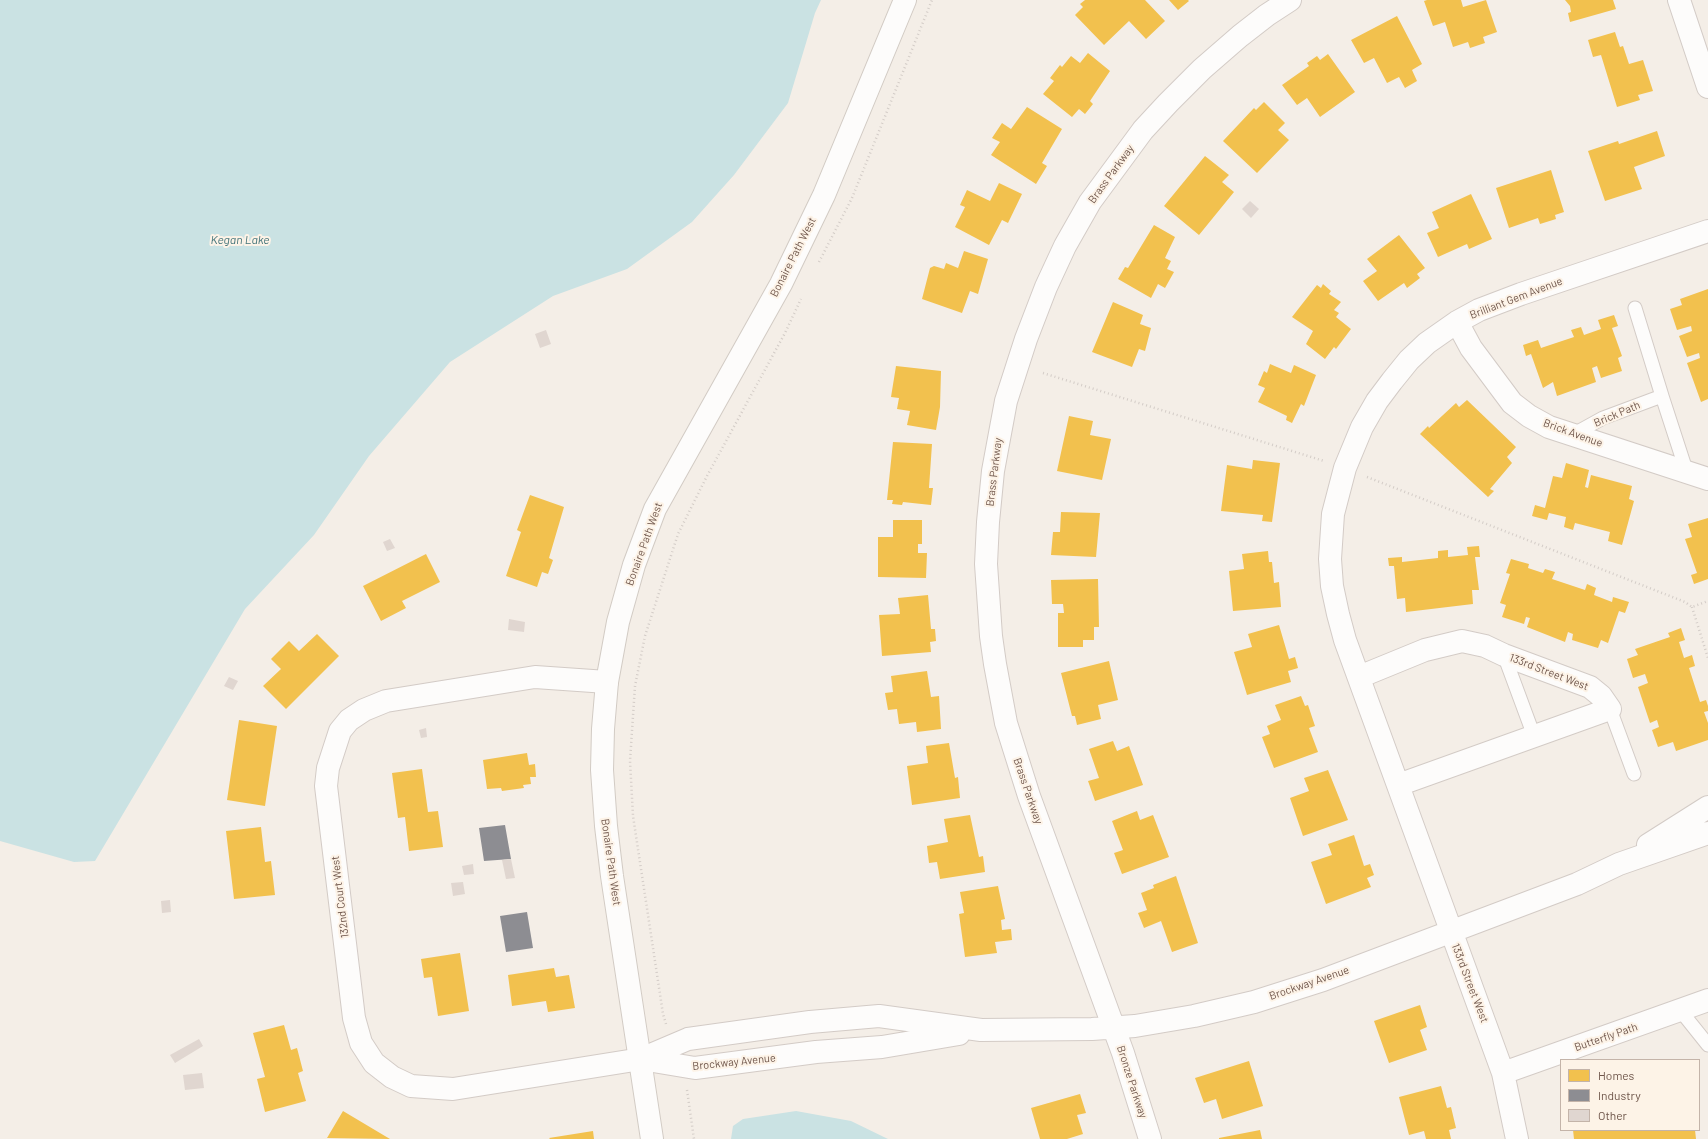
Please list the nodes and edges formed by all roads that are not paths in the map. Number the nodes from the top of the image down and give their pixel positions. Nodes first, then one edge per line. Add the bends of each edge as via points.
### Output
1 (905, 0) edge
2 (1290, 0) edge
3 (1679, 0) edge
4 (1708, 87) edge
5 (1708, 230) edge
6 (1635, 308) dead end
7 (1457, 322) junction
8 (1662, 396) junction
9 (1574, 434) junction
10 (1345, 468) joint
11 (1687, 473) junction
12 (1708, 479) edge
13 (1504, 655) junction
14 (1359, 677) junction
15 (607, 682) junction
16 (1610, 709) junction
17 (1534, 736) junction
18 (1634, 774) dead end
19 (1398, 785) junction
20 (1708, 807) edge
21 (1708, 833) edge
22 (1619, 864) junction
23 (1451, 932) junction
24 (1708, 1000) edge
25 (1680, 1010) junction
26 (1113, 1026) junction
27 (981, 1030) junction
28 (1708, 1045) edge
29 (641, 1059) junction
30 (1503, 1073) junction
31 (652, 1139) edge
32 (1150, 1139) edge
33 (1517, 1139) edge

1 - 15 street, Bonaire Path West via 824,195 784,277 655,509 634,565 618,622
2 - 26 street, Brass Parkway via 1251,28 1202,69 1144,130 1098,190 1065,246 1039,304 1016,366 1000,430 993,471 986,564 991,636 1001,699 1017,762
3 - 4 street
5 - 7 street, Brilliant Gem Avenue via 1521,294 1479,310
6 - 8 lane
7 - 9 street, Brick Avenue via 1471,348 1512,403 1549,427
7 - 10 street, Brilliant Gem Avenue via 1427,343 1392,381 1362,427
8 - 9 lane, Brick Path via 1603,418
8 - 11 lane
9 - 11 street, Brick Avenue
10 - 14 street, 133rd Street West via 1333,514 1330,559 1338,614
11 - 12 street, Brick Avenue
13 - 14 street, 133rd Street West via 1485,646 1462,641 1425,650
13 - 16 street, 133rd Street West via 1590,687 1601,696
13 - 17 lane
14 - 19 street, 133rd Street West
15 - 29 street, Bonaire Path West via 602,729 606,826
15 - 29 street, 132nd Court West via 535,677 386,701 364,710 349,720 340,731 328,768 326,786 354,1018 361,1043 374,1063 392,1077 412,1086 453,1089
16 - 17 street
16 - 18 lane
17 - 19 street
19 - 23 street, 133rd Street West
20 - 22 street, Brockway Avenue
21 - 22 street, Brockway Avenue
22 - 23 street, Brockway Avenue via 1577,884
23 - 26 street, Brockway Avenue via 1323,980 1254,1002 1194,1016 1135,1026
23 - 30 street, 133rd Street West
24 - 25 street, Butterfly Path
25 - 28 lane
25 - 30 street, Butterfly Path
26 - 27 street, Brockway Avenue via 1092,1029
26 - 32 street, Bronze Parkway
27 - 29 street, Brockway Avenue via 882,1047 816,1052 695,1068
27 - 29 street, Brockway Avenue via 879,1016 810,1022 688,1039
29 - 31 street, Bonaire Path West
30 - 33 street, 133rd Street West

